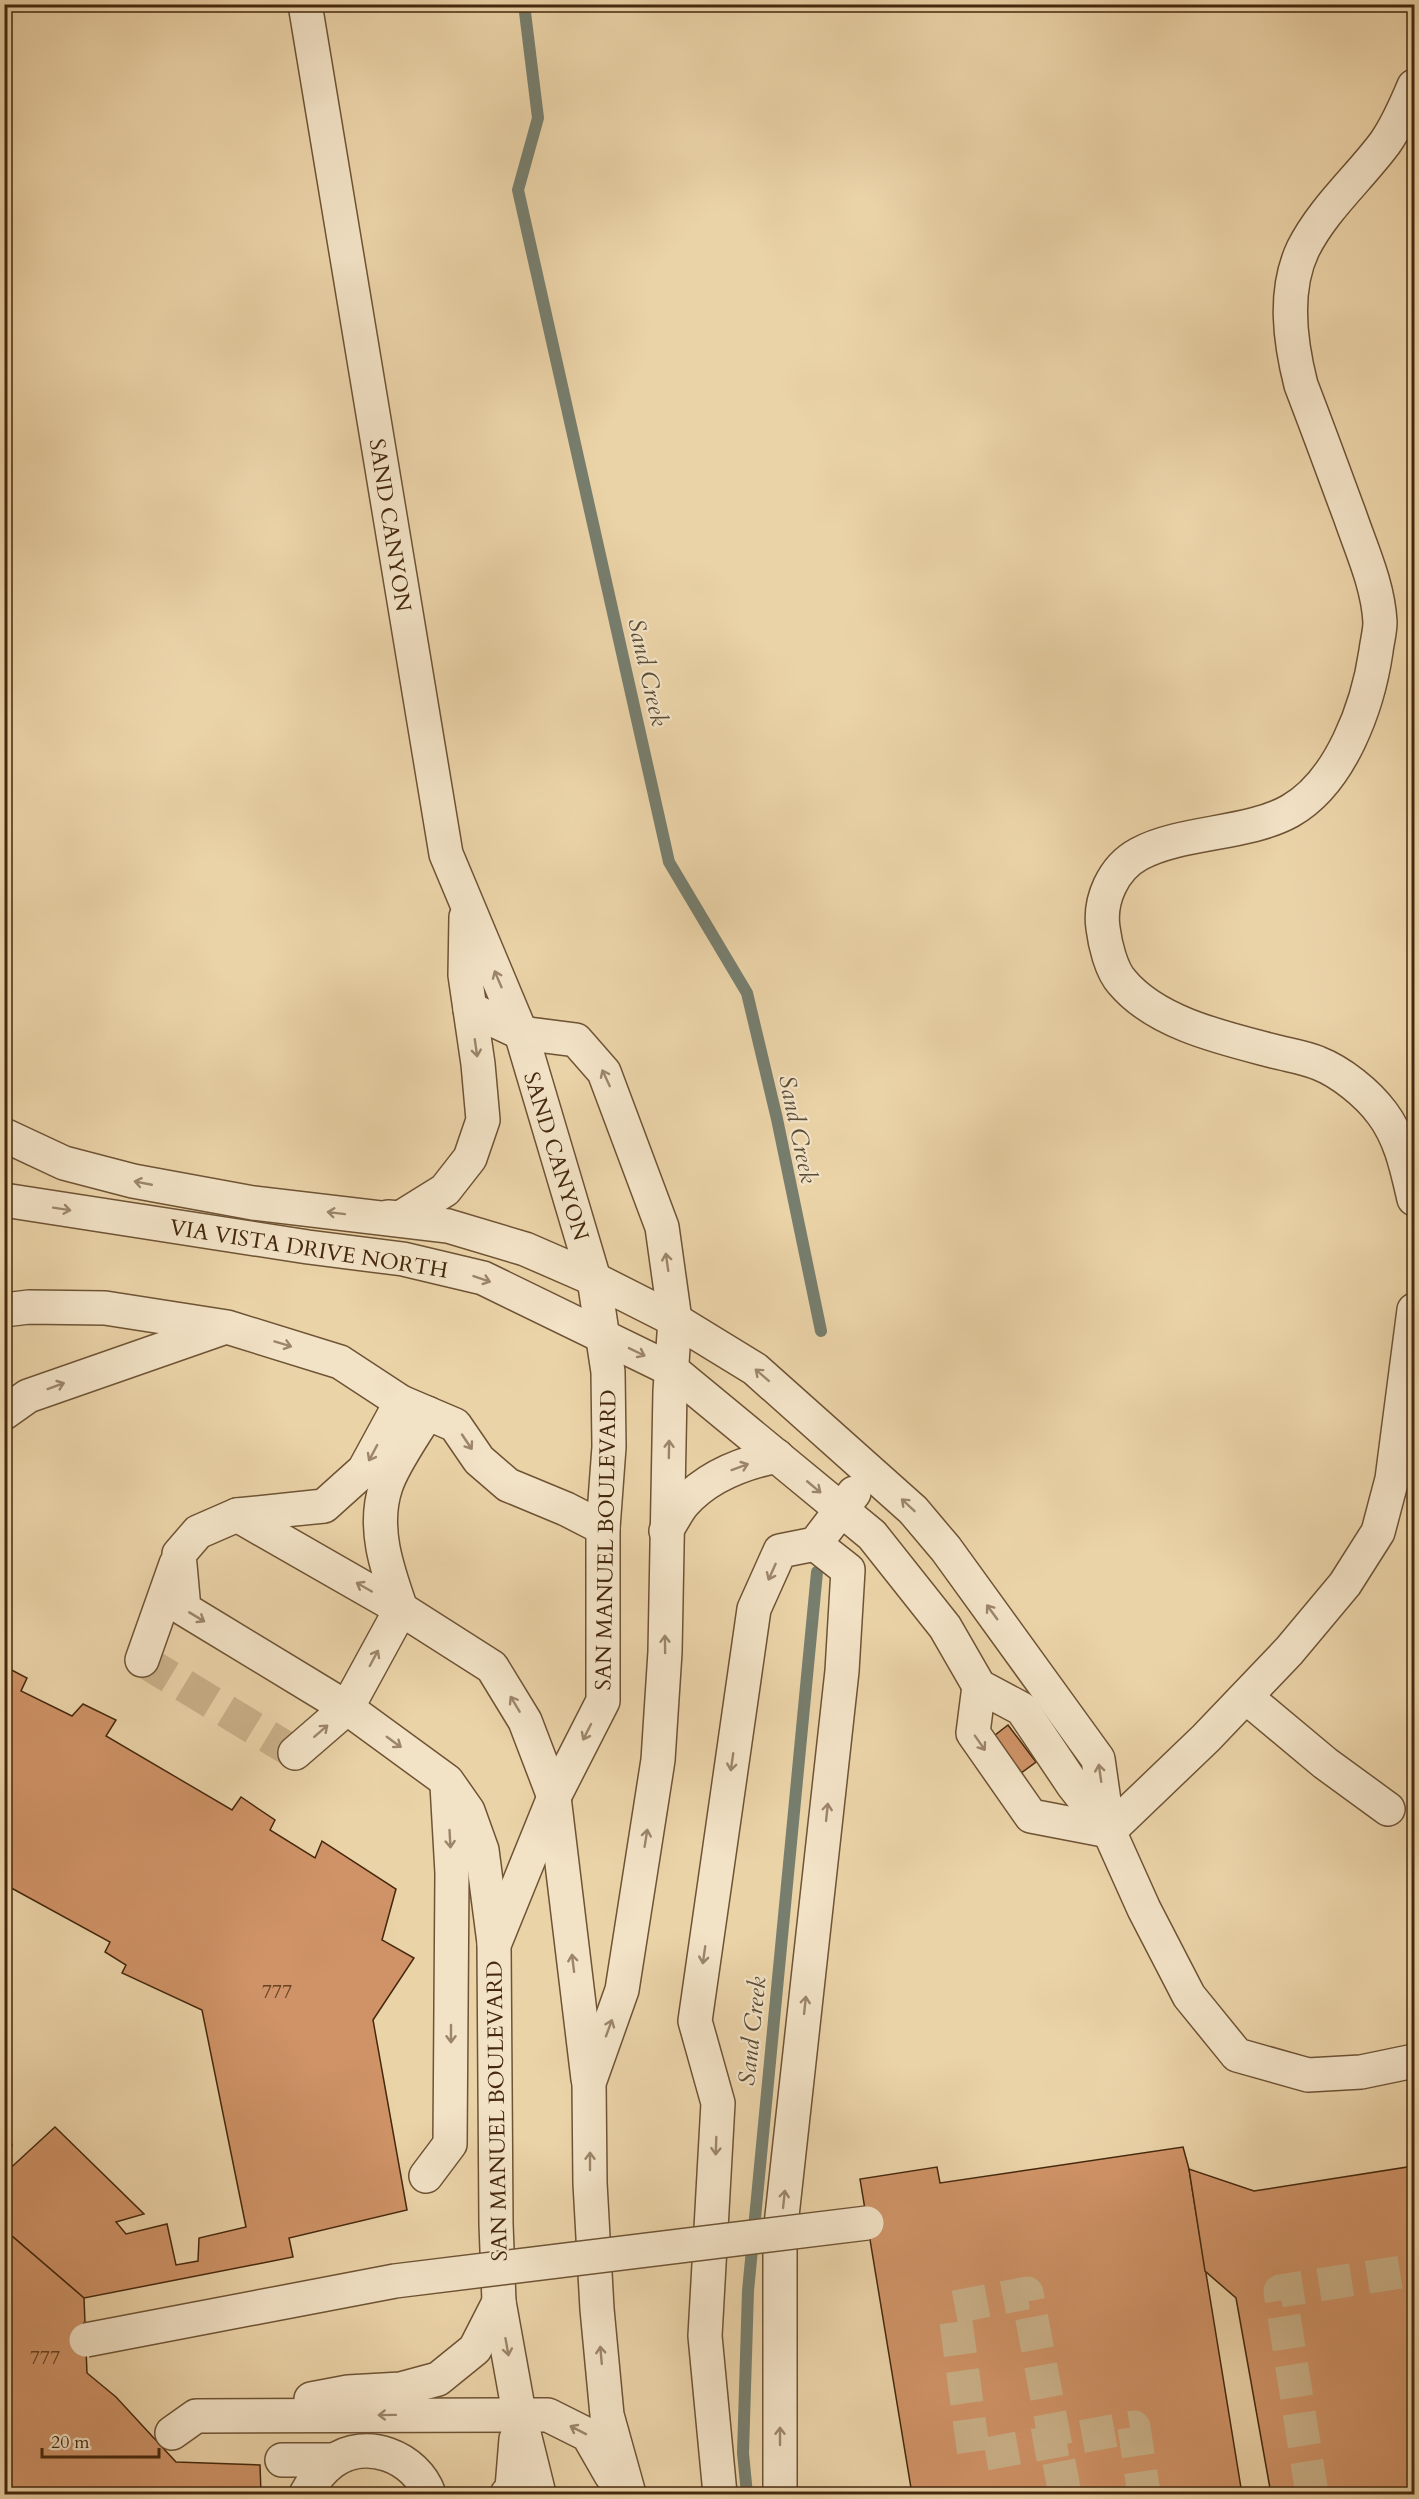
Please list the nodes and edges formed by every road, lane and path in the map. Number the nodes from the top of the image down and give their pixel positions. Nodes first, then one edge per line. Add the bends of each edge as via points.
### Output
1 (305, 4) edge
2 (1414, 86) edge
3 (467, 906) junction
4 (470, 1009) junction
5 (521, 1033) junction
6 (4, 1135) edge
7 (4, 1156) edge
8 (64, 1163) junction
9 (1414, 1199) edge
10 (4, 1200) edge
11 (373, 1217) junction
12 (594, 1279) junction
13 (4, 1310) edge
14 (1414, 1310) edge
15 (675, 1320) junction
16 (227, 1327) junction
17 (602, 1335) junction
18 (672, 1370) junction
19 (414, 1407) junction
20 (4, 1413) edge
21 (777, 1456) junction
22 (871, 1472) junction
23 (842, 1510) junction
24 (237, 1515) junction
25 (603, 1528) junction
26 (666, 1531) junction
27 (815, 1544) junction
28 (180, 1554) junction
29 (401, 1609) junction
30 (142, 1660) dead end
31 (979, 1686) junction
32 (1246, 1697) junction
33 (347, 1708) junction
34 (295, 1753) dead end
35 (447, 1780) junction
36 (554, 1797) junction
37 (1388, 1809) dead end
38 (1109, 1830) junction
39 (494, 1945) junction
40 (1414, 2061) edge
41 (589, 2083) junction
42 (426, 2176) dead end
43 (867, 2223) dead end
44 (780, 2234) junction
45 (712, 2242) junction
46 (499, 2302) junction
47 (86, 2340) dead end
48 (519, 2413) junction
49 (266, 2416) junction
50 (172, 2433) dead end
51 (282, 2460) dead end
52 (334, 2460) junction
53 (306, 2494) edge
54 (429, 2494) edge
55 (507, 2494) edge
56 (539, 2494) edge
57 (622, 2494) edge
58 (629, 2494) edge
59 (720, 2494) edge
60 (780, 2494) edge

1 - 3 street, SAND CANYON via 446,854
2 - 9 street via 1386,141 1329,210 1303,250 1292,297 1293,351 1301,385 1375,584 1380,625 1361,714 1340,757 1318,787 1290,810 1251,825 1138,854 1116,874 1104,898 1102,927 1120,980 1146,1006 1231,1040 1319,1063 1351,1083 1382,1112 1400,1144
3 - 4 street via 465,975
5 -> 3 street, SAND CANYON
4 - 5 street
4 -> 11 street via 483,1120 470,1158 446,1190 400,1218
5 - 12 street, SAND CANYON
15 -> 5 street, SAND CANYON via 662,1227 604,1072 576,1040
6 - 8 street, VIA VISTA DRIVE NORTH
7 - 8 street, VIA VISTA DRIVE NORTH
11 -> 8 street, VIA VISTA DRIVE NORTH via 253,1203 133,1181
10 -> 17 street, VIA VISTA DRIVE NORTH via 403,1258 483,1278
11 - 12 street, VIA VISTA DRIVE NORTH via 448,1226 525,1249
12 - 15 street, VIA VISTA DRIVE NORTH
12 - 17 street, SAN MANUEL BOULEVARD
13 - 16 street via 105,1308
14 - 32 street via 1392,1479 1378,1532 1344,1584 1290,1651
15 - 18 street
22 -> 15 street, VIA VISTA DRIVE NORTH via 755,1369
16 -> 19 street via 340,1362
20 -> 16 street via 28,1396
17 -> 18 street, VIA VISTA DRIVE NORTH
17 - 25 street, SAN MANUEL BOULEVARD via 608,1372 609,1447
18 - 21 street, VIA VISTA DRIVE NORTH
26 -> 18 street
19 -> 24 street via 364,1470 324,1506
19 -> 25 street via 455,1425 479,1460 507,1485
19 - 29 street via 379,1512 385,1564
21 -> 23 street, VIA VISTA DRIVE NORTH
26 -> 21 street via 684,1503 720,1474
22 - 23 street
38 -> 22 street, VIA VISTA DRIVE NORTH via 1098,1759 946,1549 913,1510
23 - 27 street
23 - 31 street, VIA VISTA DRIVE NORTH via 873,1535 945,1627
24 - 28 street via 198,1532
29 -> 24 street
25 -> 36 street, SAN MANUEL BOULEVARD via 603,1701
41 -> 26 street via 622,1990 658,1760 665,1652
44 -> 27 street via 842,1671 848,1570
27 -> 45 street via 780,1551 754,1609 695,2020 718,2103
28 - 30 street
28 -> 33 street via 184,1609
33 -> 29 street
36 -> 29 street via 525,1721 492,1667
31 - 38 street via 1022,1708 1073,1785
31 -> 38 street via 973,1733 1031,1816
32 - 37 street
32 - 38 street
34 -> 33 street
33 -> 35 street
35 - 39 street via 468,1811 482,1850
35 -> 42 street via 452,1873 450,2144
36 - 39 street, SAN MANUEL BOULEVARD
41 -> 36 street
38 - 40 street via 1189,1996 1237,2055 1308,2075 1361,2072
39 - 46 street, SAN MANUEL BOULEVARD
58 -> 41 street via 607,2415 590,2195
43 - 44 street, bridge
44 - 45 street, bridge
60 -> 44 street
45 - 47 street, bridge via 395,2281
45 - 59 street via 705,2336
46 -> 48 street, SAN MANUEL BOULEVARD
46 - 49 street via 475,2349 438,2379 401,2389 348,2392 294,2402
48 -> 49 street
48 - 55 street via 512,2488
48 - 56 street, SAN MANUEL BOULEVARD
57 -> 48 street via 588,2435 548,2415
49 - 50 street via 196,2416
51 - 52 street
52 - 53 street via 317,2475
52 - 54 street via 356,2452 396,2457 414,2469

